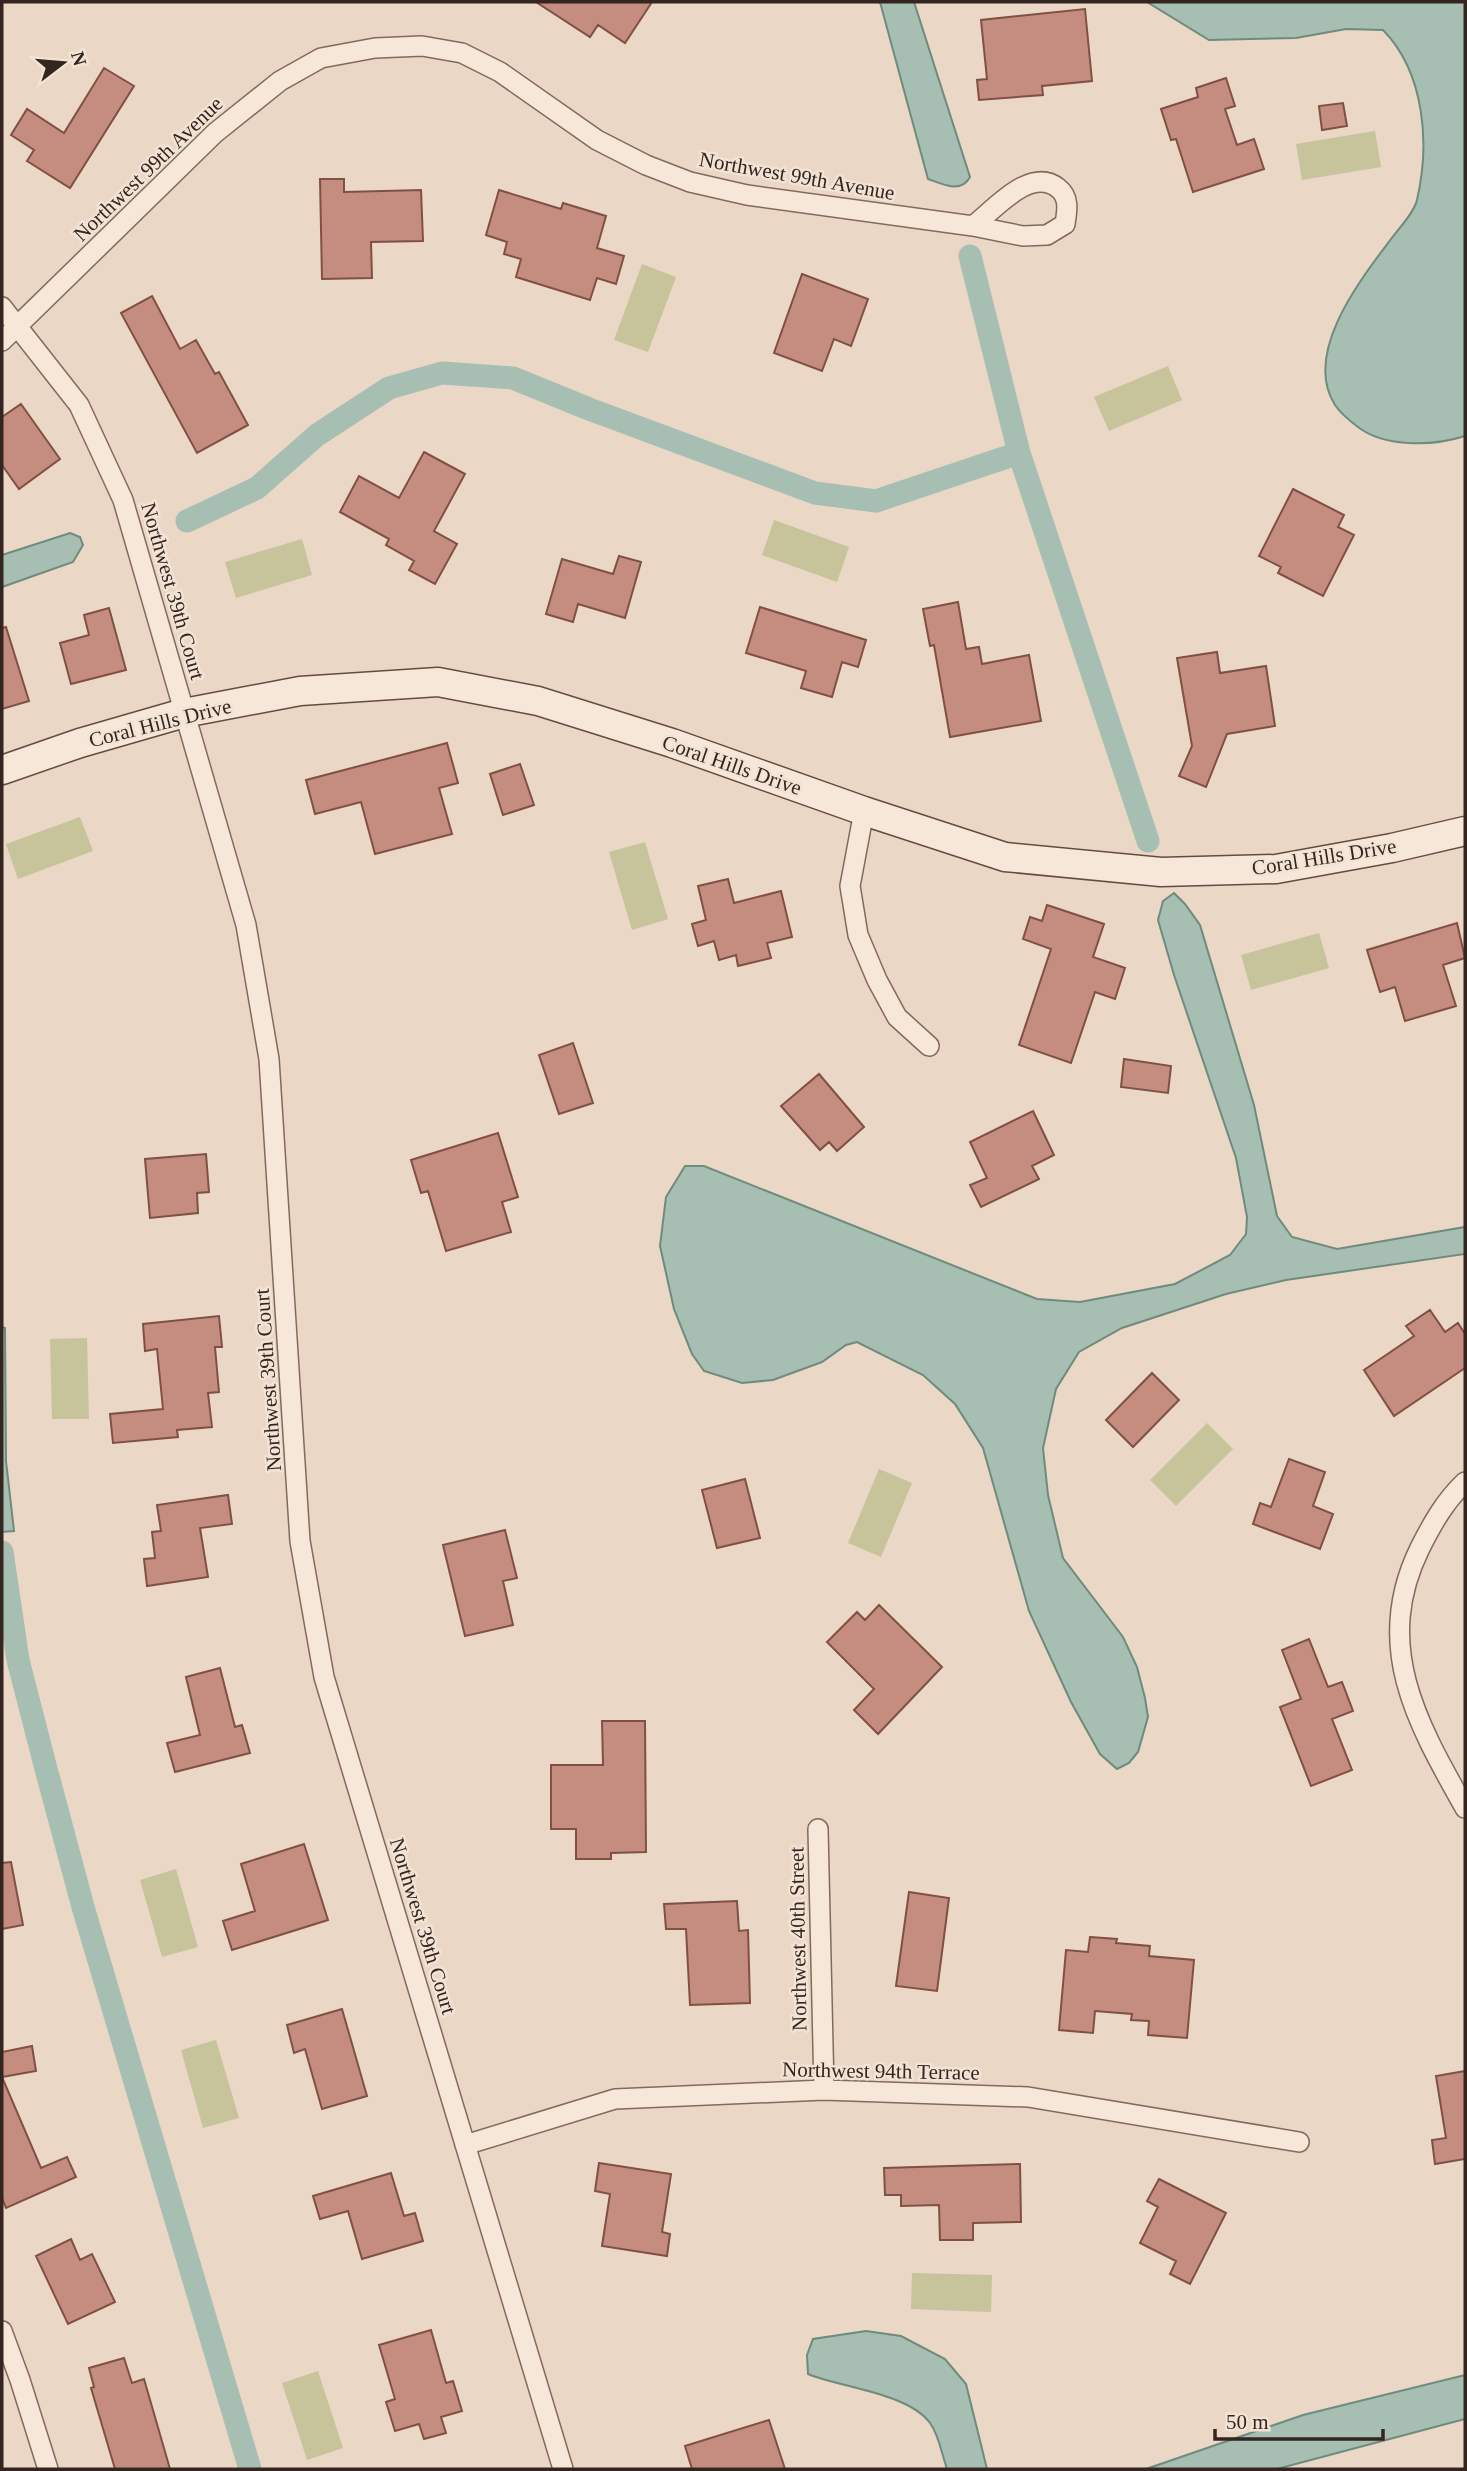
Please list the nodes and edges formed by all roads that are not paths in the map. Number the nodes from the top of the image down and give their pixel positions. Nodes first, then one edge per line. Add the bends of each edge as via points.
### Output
1 (973, 226) dead end
2 (2, 307) edge
3 (18, 327) junction
4 (2, 341) edge
5 (184, 713) junction
6 (2, 770) edge
7 (864, 811) junction
8 (1465, 831) edge
9 (929, 1046) dead end
10 (1465, 1482) edge
11 (1465, 1808) edge
12 (818, 1829) dead end
13 (824, 2090) junction
14 (1299, 2142) dead end
15 (465, 2145) junction
16 (2, 2331) edge
17 (48, 2469) edge
18 (563, 2469) edge

1 - 3 street, Northwest 99th Avenue via 747,195 690,182 597,140 500,72 463,53 422,47 375,48 321,58 269,90 215,133
2 - 3 street, Northwest 39th Court
3 - 4 street, Northwest 99th Avenue
3 - 5 street, Northwest 39th Court via 79,405 124,500
5 - 6 street, Coral Hills Drive
5 - 7 street, Coral Hills Drive via 300,691 438,682 538,701
5 - 15 street, Northwest 39th Court via 246,925 269,1059 300,1541 324,1677
7 - 8 street, Coral Hills Drive via 1005,857 1161,872 1276,869
7 - 9 street via 850,887 858,935 897,1017
10 - 11 street via 1433,1521 1400,1602 1400,1653 1410,1700
12 - 13 street, Northwest 40th Street
13 - 14 street, Northwest 94th Terrace via 1028,2097
13 - 15 street, Northwest 94th Terrace via 615,2099
15 - 18 street, Northwest 39th Court
16 - 17 street

